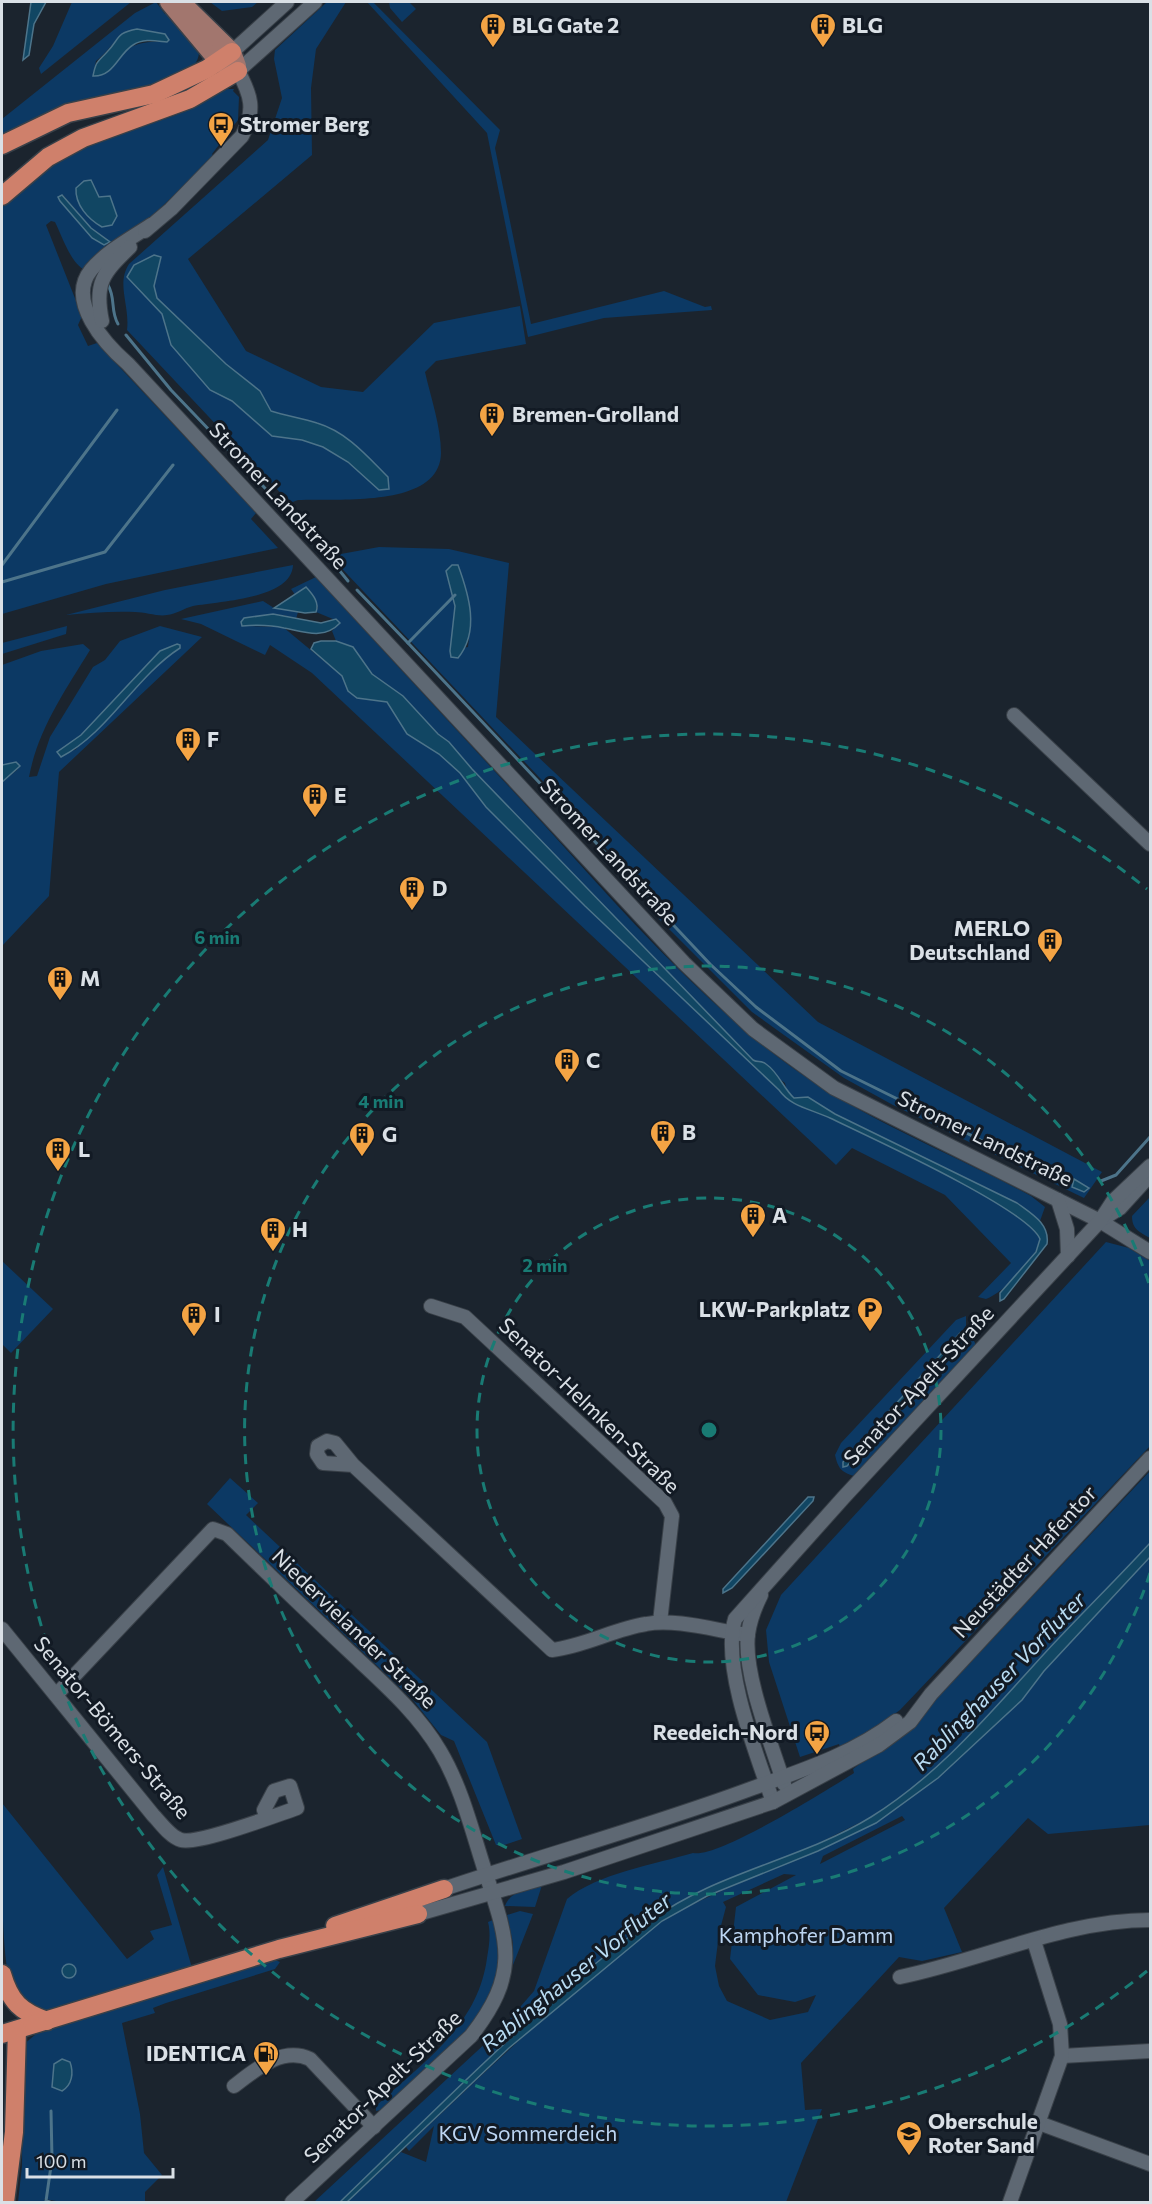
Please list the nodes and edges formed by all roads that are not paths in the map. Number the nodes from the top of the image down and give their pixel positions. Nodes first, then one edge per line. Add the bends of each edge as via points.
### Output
1 (173, 2) edge
2 (286, 2) edge
3 (315, 2) edge
4 (225, 57) junction
5 (238, 70) junction
6 (2, 145) edge
7 (2, 196) edge
8 (151, 225) junction
9 (84, 284) junction
10 (102, 321) junction
11 (128, 364) junction
12 (1014, 715) dead end
13 (1150, 844) edge
14 (1150, 1166) edge
15 (1150, 1175) edge
16 (1058, 1200) junction
17 (1100, 1221) junction
18 (1150, 1252) edge
19 (1068, 1256) junction
20 (431, 1306) dead end
21 (1150, 1458) edge
22 (353, 1465) dead end
23 (768, 1580) junction
24 (660, 1622) junction
25 (2, 1629) edge
26 (731, 1633) junction
27 (748, 1635) junction
28 (931, 1694) junction
29 (56, 1695) junction
30 (782, 1777) junction
31 (767, 1783) junction
32 (788, 1794) junction
33 (774, 1802) junction
34 (267, 1817) dead end
35 (486, 1875) junction
36 (444, 1889) joint
37 (493, 1893) junction
38 (418, 1914) joint
39 (1150, 1920) edge
40 (1034, 1941) junction
41 (279, 1949) junction
42 (2, 1974) edge
43 (900, 1977) dead end
44 (47, 2021) junction
45 (9, 2032) edge
46 (1150, 2051) edge
47 (1062, 2056) junction
48 (234, 2086) dead end
49 (1039, 2123) junction
50 (374, 2127) junction
51 (1150, 2164) edge
52 (5, 2202) edge
53 (292, 2202) edge
54 (1010, 2202) edge

1 - 4 main road, Stromer Landstraße
2 - 4 street
3 - 5 street
4 - 5 main road, Stromer Landstraße
4 - 6 highway via 154,93 68,113
5 - 7 highway via 181,103 83,138 48,157
5 - 8 street, Stromer Landstraße via 253,105 246,129 222,158
8 - 9 street, Stromer Landstraße via 106,255 90,271
8 - 10 street, Stromer Landstraße via 102,279 97,300
9 - 10 street, Stromer Landstraße
9 - 11 street, Stromer Landstraße via 89,316 106,345
10 - 11 street, Stromer Landstraße
11 - 16 street, Stromer Landstraße via 507,776 684,963 753,1029 834,1088
12 - 13 street
14 - 17 street, Senator-Apelt-Straße via 1113,1201
15 - 17 street, Senator-Apelt-Straße via 1120,1208
16 - 17 street, Stromer Landstraße
16 - 19 street via 1067,1229
17 - 18 street, Stromer Landstraße
17 - 19 street, Senator-Apelt-Straße
19 - 23 street, Senator-Apelt-Straße
20 - 24 street, Senator-Helmken-Straße via 465,1317 665,1503 672,1516
21 - 28 street, Neustädter Hafentor
22 - 24 street via 552,1650
23 - 26 street, Senator-Apelt-Straße via 735,1619
23 - 27 street, Senator-Apelt-Straße via 750,1620
24 - 26 street
25 - 29 street, Senator-Bömers-Straße
26 - 27 street
26 - 31 street via 737,1684
27 - 30 street, Senator-Apelt-Straße via 752,1674
28 - 30 street, Neustädter Hafentor via 851,1749
28 - 32 street, Neustädter Hafentor via 910,1722 879,1745
29 - 34 street, Senator-Bömers-Straße via 153,1815 180,1840 199,1839
29 - 35 street, Niedervielander Straße via 213,1529 226,1534 424,1726 459,1789
30 - 31 street
30 - 32 street, Senator-Apelt-Straße
31 - 33 street
31 - 35 street
32 - 33 street
33 - 37 street
35 - 36 street
35 - 37 street, Senator-Apelt-Straße
36 - 41 highway
37 - 38 street
37 - 50 street, Senator-Apelt-Straße via 506,1944 500,1991 489,2013 471,2036
38 - 41 highway
39 - 40 street via 1095,1925
40 - 43 street
40 - 47 street via 1060,2024
41 - 44 highway
42 - 44 highway via 13,2003 25,2013
44 - 45 highway
45 - 52 highway via 14,2132
46 - 47 street
47 - 49 street
48 - 50 street via 263,2064 300,2054 310,2059
49 - 51 street
49 - 54 street
50 - 53 street, Senator-Apelt-Straße

